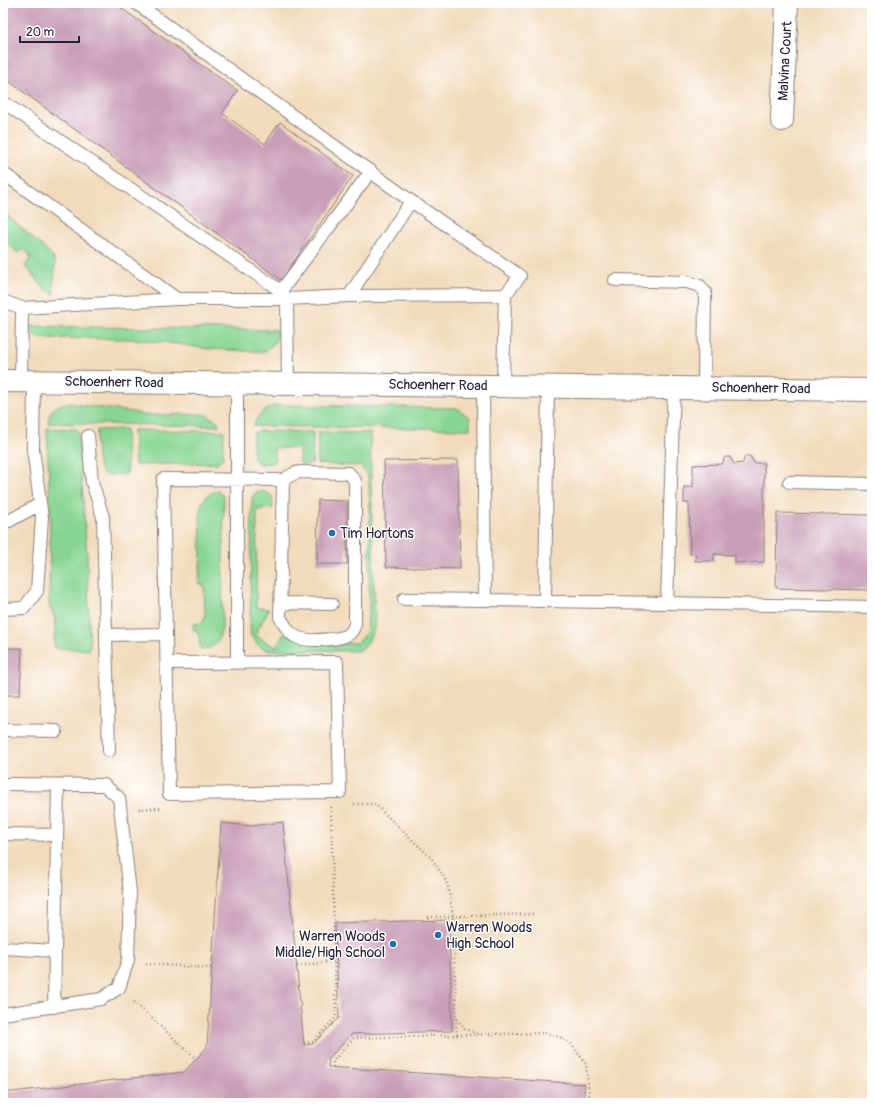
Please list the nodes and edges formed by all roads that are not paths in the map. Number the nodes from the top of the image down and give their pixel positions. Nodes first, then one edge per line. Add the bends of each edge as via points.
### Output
1 (136, 3) edge
2 (788, 3) edge
3 (3, 102) edge
4 (782, 120) dead end
5 (371, 171) junction
6 (3, 173) edge
7 (411, 201) junction
8 (615, 280) dead end
9 (284, 295) junction
10 (506, 295) junction
11 (349, 296) junction
12 (177, 298) junction
13 (3, 300) edge
14 (22, 308) junction
15 (19, 381) edge
16 (237, 383) junction
17 (288, 383) junction
18 (493, 385) junction
19 (548, 386) junction
20 (674, 387) junction
21 (704, 387) junction
22 (872, 390) edge
23 (88, 436) dead end
24 (237, 480) junction
25 (283, 480) junction
26 (789, 482) dead end
27 (872, 484) edge
28 (40, 504) junction
29 (3, 521) edge
30 (404, 599) dead end
31 (485, 600) junction
32 (545, 601) junction
33 (281, 603) junction
34 (667, 603) junction
35 (332, 604) dead end
36 (872, 608) edge
37 (3, 609) edge
38 (166, 634) junction
39 (106, 635) junction
40 (167, 663) junction
41 (237, 663) junction
42 (3, 730) edge
43 (56, 731) dead end
44 (109, 751) dead end
45 (3, 784) edge
46 (58, 784) junction
47 (3, 834) edge
48 (57, 835) junction
49 (3, 948) edge
50 (55, 951) junction
51 (54, 1007) junction
52 (3, 1014) edge

1 - 5 lane
2 - 4 main road, Malvina Court
3 - 9 lane
5 - 7 lane
5 - 9 lane
6 - 12 lane
7 - 10 lane via 520,276
7 - 11 lane
8 - 21 lane via 687,282 700,286 705,292
9 - 11 lane
9 - 12 lane
9 - 17 lane
10 - 11 lane
10 - 18 lane
12 - 14 lane
13 - 14 lane
14 - 15 lane
15 - 16 main road, Schoenherr Road
15 - 28 lane via 33,449
16 - 17 main road, Schoenherr Road
16 - 24 lane
17 - 18 main road, Schoenherr Road
18 - 19 main road, Schoenherr Road
18 - 31 lane
19 - 20 main road, Schoenherr Road
19 - 32 lane
20 - 21 main road, Schoenherr Road
20 - 34 lane
21 - 22 main road, Schoenherr Road
23 - 39 lane via 92,482 103,517
24 - 25 lane
24 - 38 lane via 163,479
24 - 41 lane
25 - 33 lane
25 - 33 lane via 301,472 349,473 355,481 356,624 350,634 340,638 301,639 286,628 280,617
26 - 27 lane
28 - 29 lane via 9,521
28 - 37 lane via 42,517 37,591 24,608
30 - 31 lane
31 - 32 lane
32 - 34 lane
33 - 35 lane
34 - 36 lane
38 - 39 lane
38 - 40 lane
39 - 44 lane
40 - 41 lane
40 - 41 lane via 169,794 340,792 337,662
42 - 43 lane
45 - 46 lane
46 - 48 lane
46 - 51 lane via 104,785 119,798 130,892 128,960 118,988 101,999
47 - 48 lane
48 - 50 lane
49 - 50 lane
50 - 51 lane
51 - 52 lane

